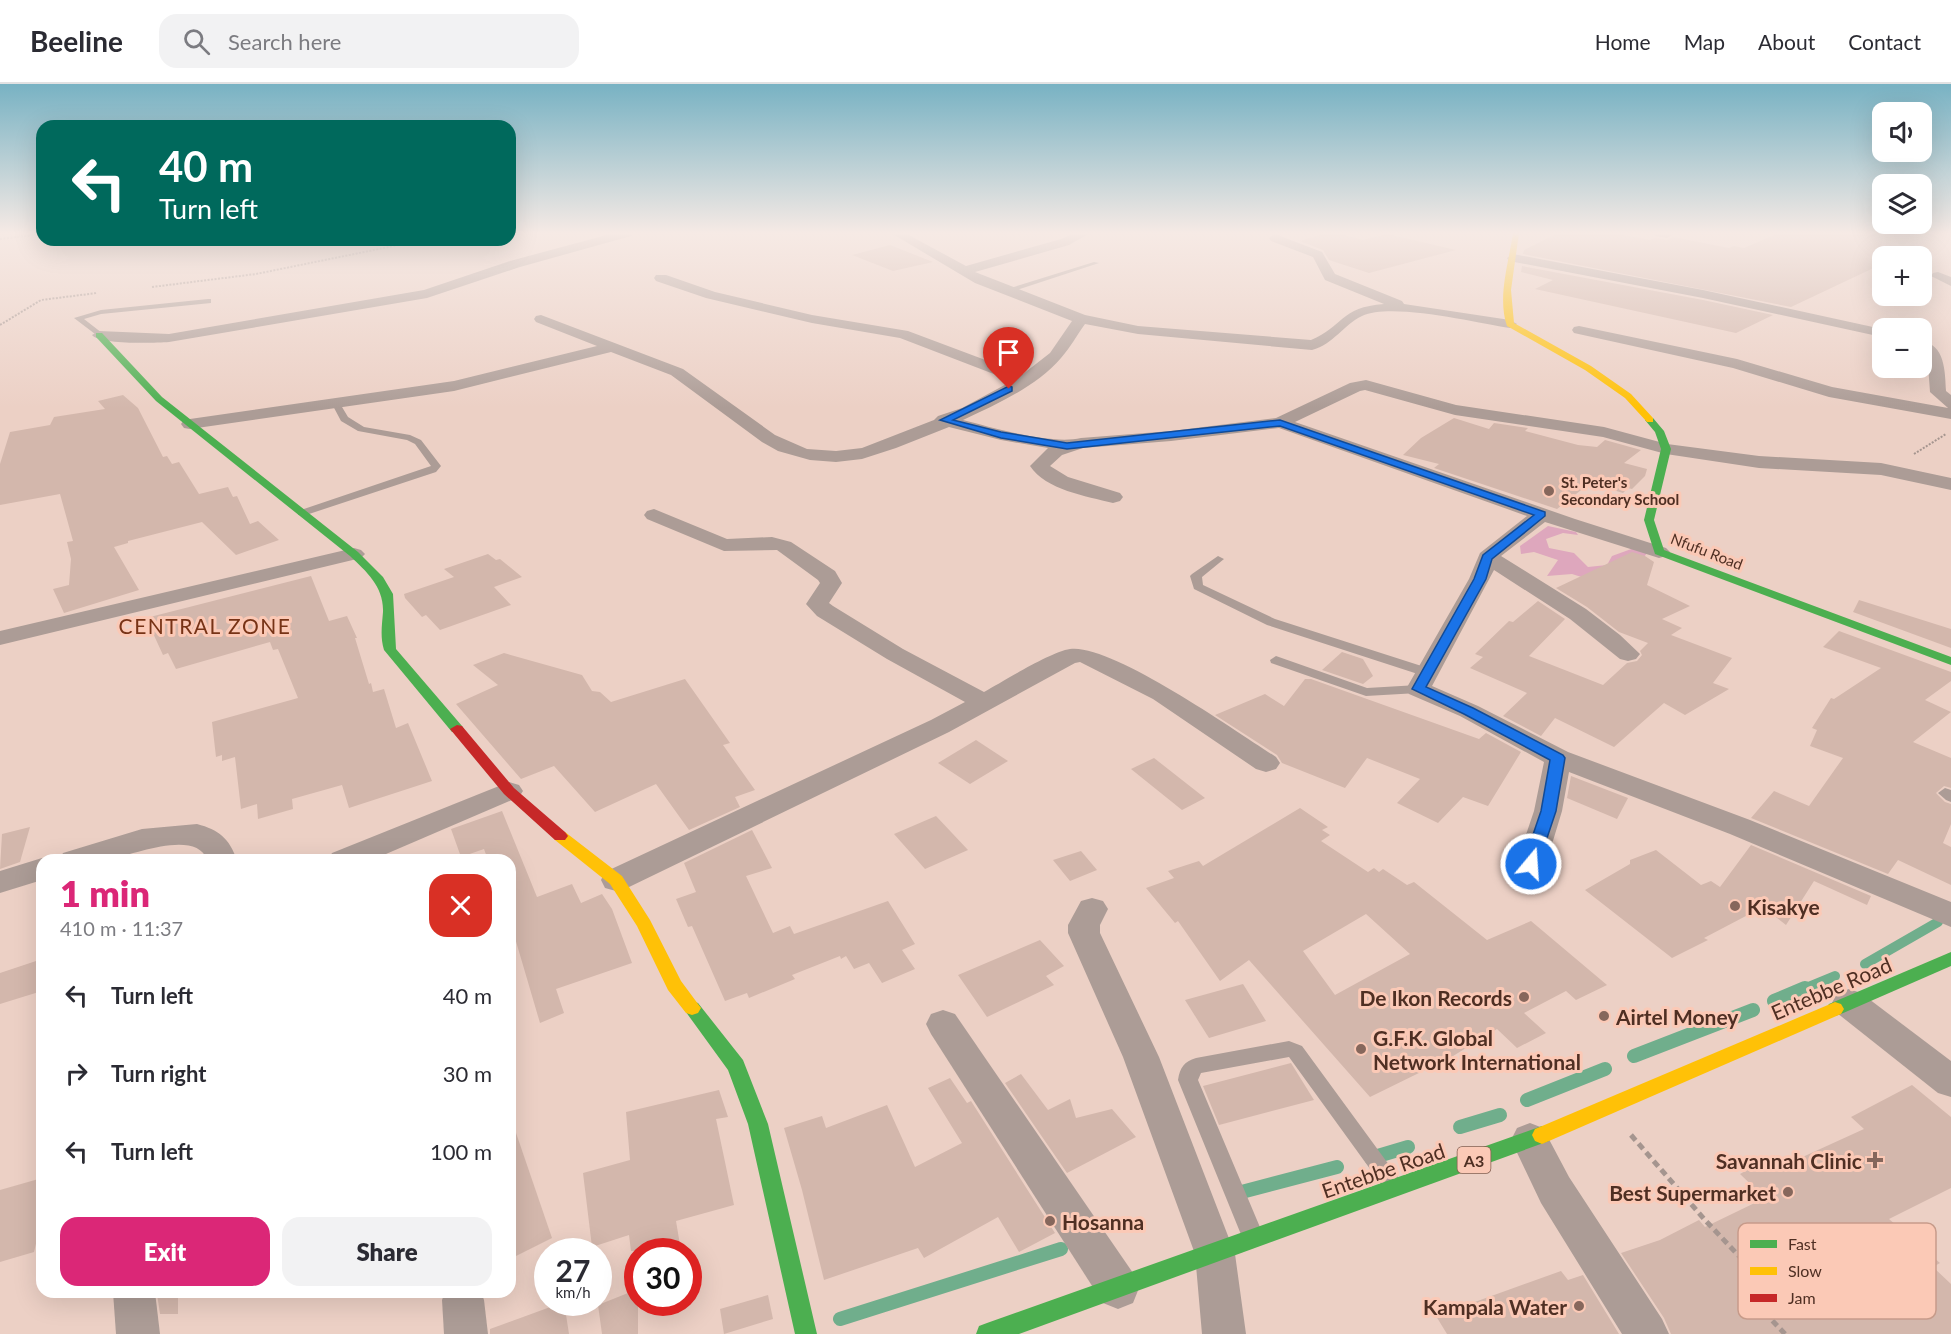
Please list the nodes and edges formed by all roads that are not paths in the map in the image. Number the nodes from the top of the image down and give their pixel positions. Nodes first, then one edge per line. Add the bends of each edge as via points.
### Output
1 (436, 291) edge
2 (700, 291) edge
3 (1005, 291) edge
4 (1365, 291) edge
5 (1506, 291) edge
6 (1689, 291) edge
7 (208, 301) dead end
8 (1409, 309) junction
9 (541, 319) dead end
10 (1081, 319) junction
11 (1510, 324) junction
12 (1579, 330) dead end
13 (1872, 331) edge
14 (99, 335) junction
15 (612, 347) junction
16 (1932, 352) edge
17 (1025, 380) junction
18 (336, 404) junction
19 (1951, 404) edge
20 (1951, 414) edge
21 (944, 420) junction
22 (1280, 423) junction
23 (190, 424) junction
24 (1067, 446) junction
25 (1666, 449) junction
26 (1951, 484) edge
27 (1113, 497) dead end
28 (302, 513) junction
29 (1542, 514) junction
30 (654, 515) dead end
31 (1659, 552) junction
32 (354, 554) junction
33 (1487, 557) junction
34 (1218, 559) dead end
35 (0, 638) edge
36 (1628, 654) dead end
37 (1276, 660) dead end
38 (1951, 661) edge
39 (1424, 681) junction
40 (984, 702) junction
41 (1558, 758) junction
42 (1266, 763) dead end
43 (509, 791) junction
44 (93, 854) edge
45 (220, 854) edge
46 (357, 854) edge
47 (1531, 864) dead end
48 (36, 871) edge
49 (616, 880) junction
50 (0, 882) edge
51 (1092, 909) dead end
52 (1951, 915) edge
53 (1951, 959) edge
54 (1849, 1003) junction
55 (943, 1024) dead end
56 (1951, 1082) edge
57 (1530, 1140) junction
58 (1396, 1188) junction
59 (1253, 1237) junction
60 (1215, 1254) junction
61 (1118, 1288) junction
62 (135, 1298) edge
63 (138, 1334) edge
64 (806, 1334) edge
65 (987, 1334) edge
66 (1224, 1334) edge
67 (1647, 1334) edge

1 - 14 street via 169,339
2 - 17 street via 812,319 903,334
3 - 10 street
4 - 8 street
5 - 11 street via 1505,310
6 - 13 street
7 - 14 lane via 78,318
8 - 10 street via 1357,313 1323,342 1312,345 1138,330
8 - 11 street
9 - 15 street
10 - 17 street via 1054,356
11 - 25 street via 1588,368 1628,396 1659,431
12 - 20 street via 1737,364 1829,392
14 - 23 street via 159,399
15 - 18 street via 482,381
15 - 21 street via 692,380 752,429 801,453 830,456 868,451
16 - 19 street via 1938,392
17 - 21 street
18 - 23 street
18 - 28 lane via 344,419 360,429 418,442 436,466
21 - 24 street
22 - 24 street
22 - 25 street via 1356,386 1366,385 1455,410 1604,432
22 - 29 street
23 - 28 street
24 - 27 street via 1039,466 1043,473
25 - 26 street via 1759,462 1881,469
25 - 31 street, Nfufu Road via 1649,520
28 - 32 street
29 - 31 street
29 - 33 street
30 - 40 street via 724,545 784,546 827,576 831,583 817,604 825,611
31 - 38 street, Nfufu Road
32 - 35 street
32 - 43 street via 389,595 386,640 390,650
33 - 36 street via 1553,596
33 - 39 street via 1480,579
34 - 39 lane via 1196,576 1198,587 1271,622
37 - 39 lane via 1366,692
39 - 41 street via 1469,711
40 - 42 street via 1070,656 1084,655 1162,694
40 - 49 street
41 - 47 street via 1548,811
41 - 52 street via 1740,827
43 - 46 street
43 - 49 street
44 - 45 street via 142,839 197,834 217,846
48 - 50 street
49 - 64 street via 644,924 674,985 736,1066 758,1124
51 - 60 street via 1084,933 1141,1057
53 - 54 street, Entebbe Road / A3
54 - 56 street
54 - 57 street, Entebbe Road / A3
55 - 61 street
57 - 58 street, Entebbe Road / A3
57 - 67 street via 1555,1191
58 - 59 street, Entebbe Road / A3
58 - 59 lane via 1295,1051 1196,1066 1189,1071 1188,1080
59 - 60 street, Entebbe Road / A3
60 - 61 street, Entebbe Road / A3
60 - 66 street
61 - 65 street, Entebbe Road / A3
62 - 63 street

